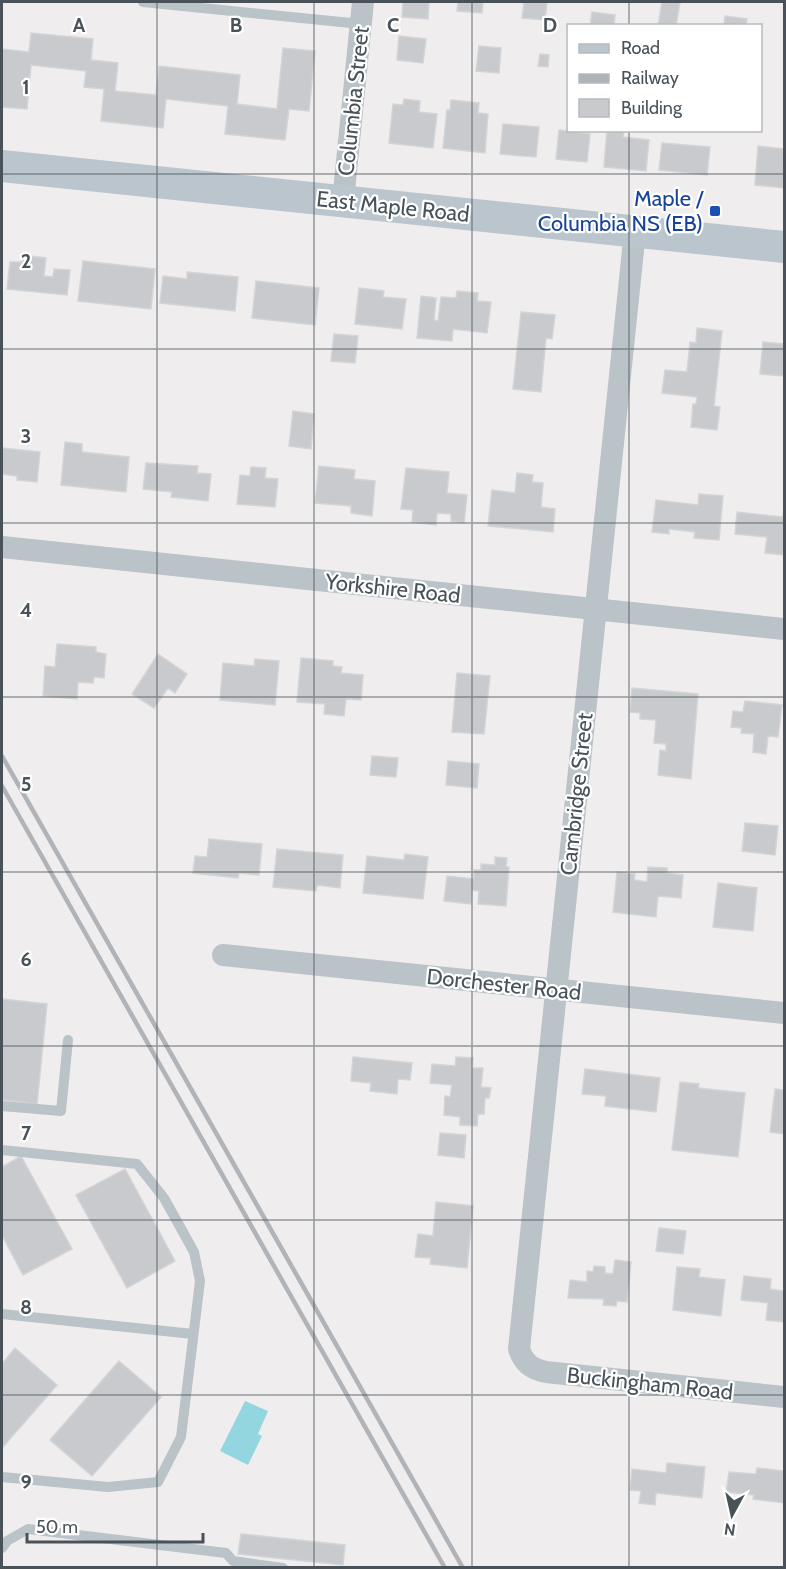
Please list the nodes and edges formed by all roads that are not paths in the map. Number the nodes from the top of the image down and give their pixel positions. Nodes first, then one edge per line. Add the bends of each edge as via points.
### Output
1 (143, 2) edge
2 (362, 13) edge
3 (2, 166) edge
4 (344, 201) junction
5 (635, 231) junction
6 (784, 247) edge
7 (2, 547) edge
8 (596, 609) junction
9 (784, 629) edge
10 (223, 955) dead end
11 (556, 989) junction
12 (784, 1013) edge
13 (68, 1040) dead end
14 (2, 1106) edge
15 (2, 1150) edge
16 (2, 1314) edge
17 (193, 1334) junction
18 (522, 1357) joint
19 (784, 1397) edge
20 (2, 1477) edge
21 (3, 1543) edge
22 (283, 1568) edge

1 - 2 lane
2 - 4 street, Columbia Street
3 - 4 main road, East Maple Road
4 - 5 main road, East Maple Road
5 - 6 main road, East Maple Road
5 - 8 street, Cambridge Street
7 - 8 street, Yorkshire Road
8 - 9 street, Yorkshire Road
8 - 11 street, Cambridge Street
10 - 11 street, Dorchester Road
11 - 12 street, Dorchester Road
11 - 18 street, Cambridge Street via 519,1342
13 - 14 lane via 61,1112
15 - 17 lane via 137,1164 164,1198 194,1252 200,1281
16 - 17 lane
17 - 20 lane via 181,1437 158,1482 108,1487
18 - 19 street, Buckingham Road via 531,1367 546,1372
21 - 22 lane via 28,1529 226,1553 233,1562

